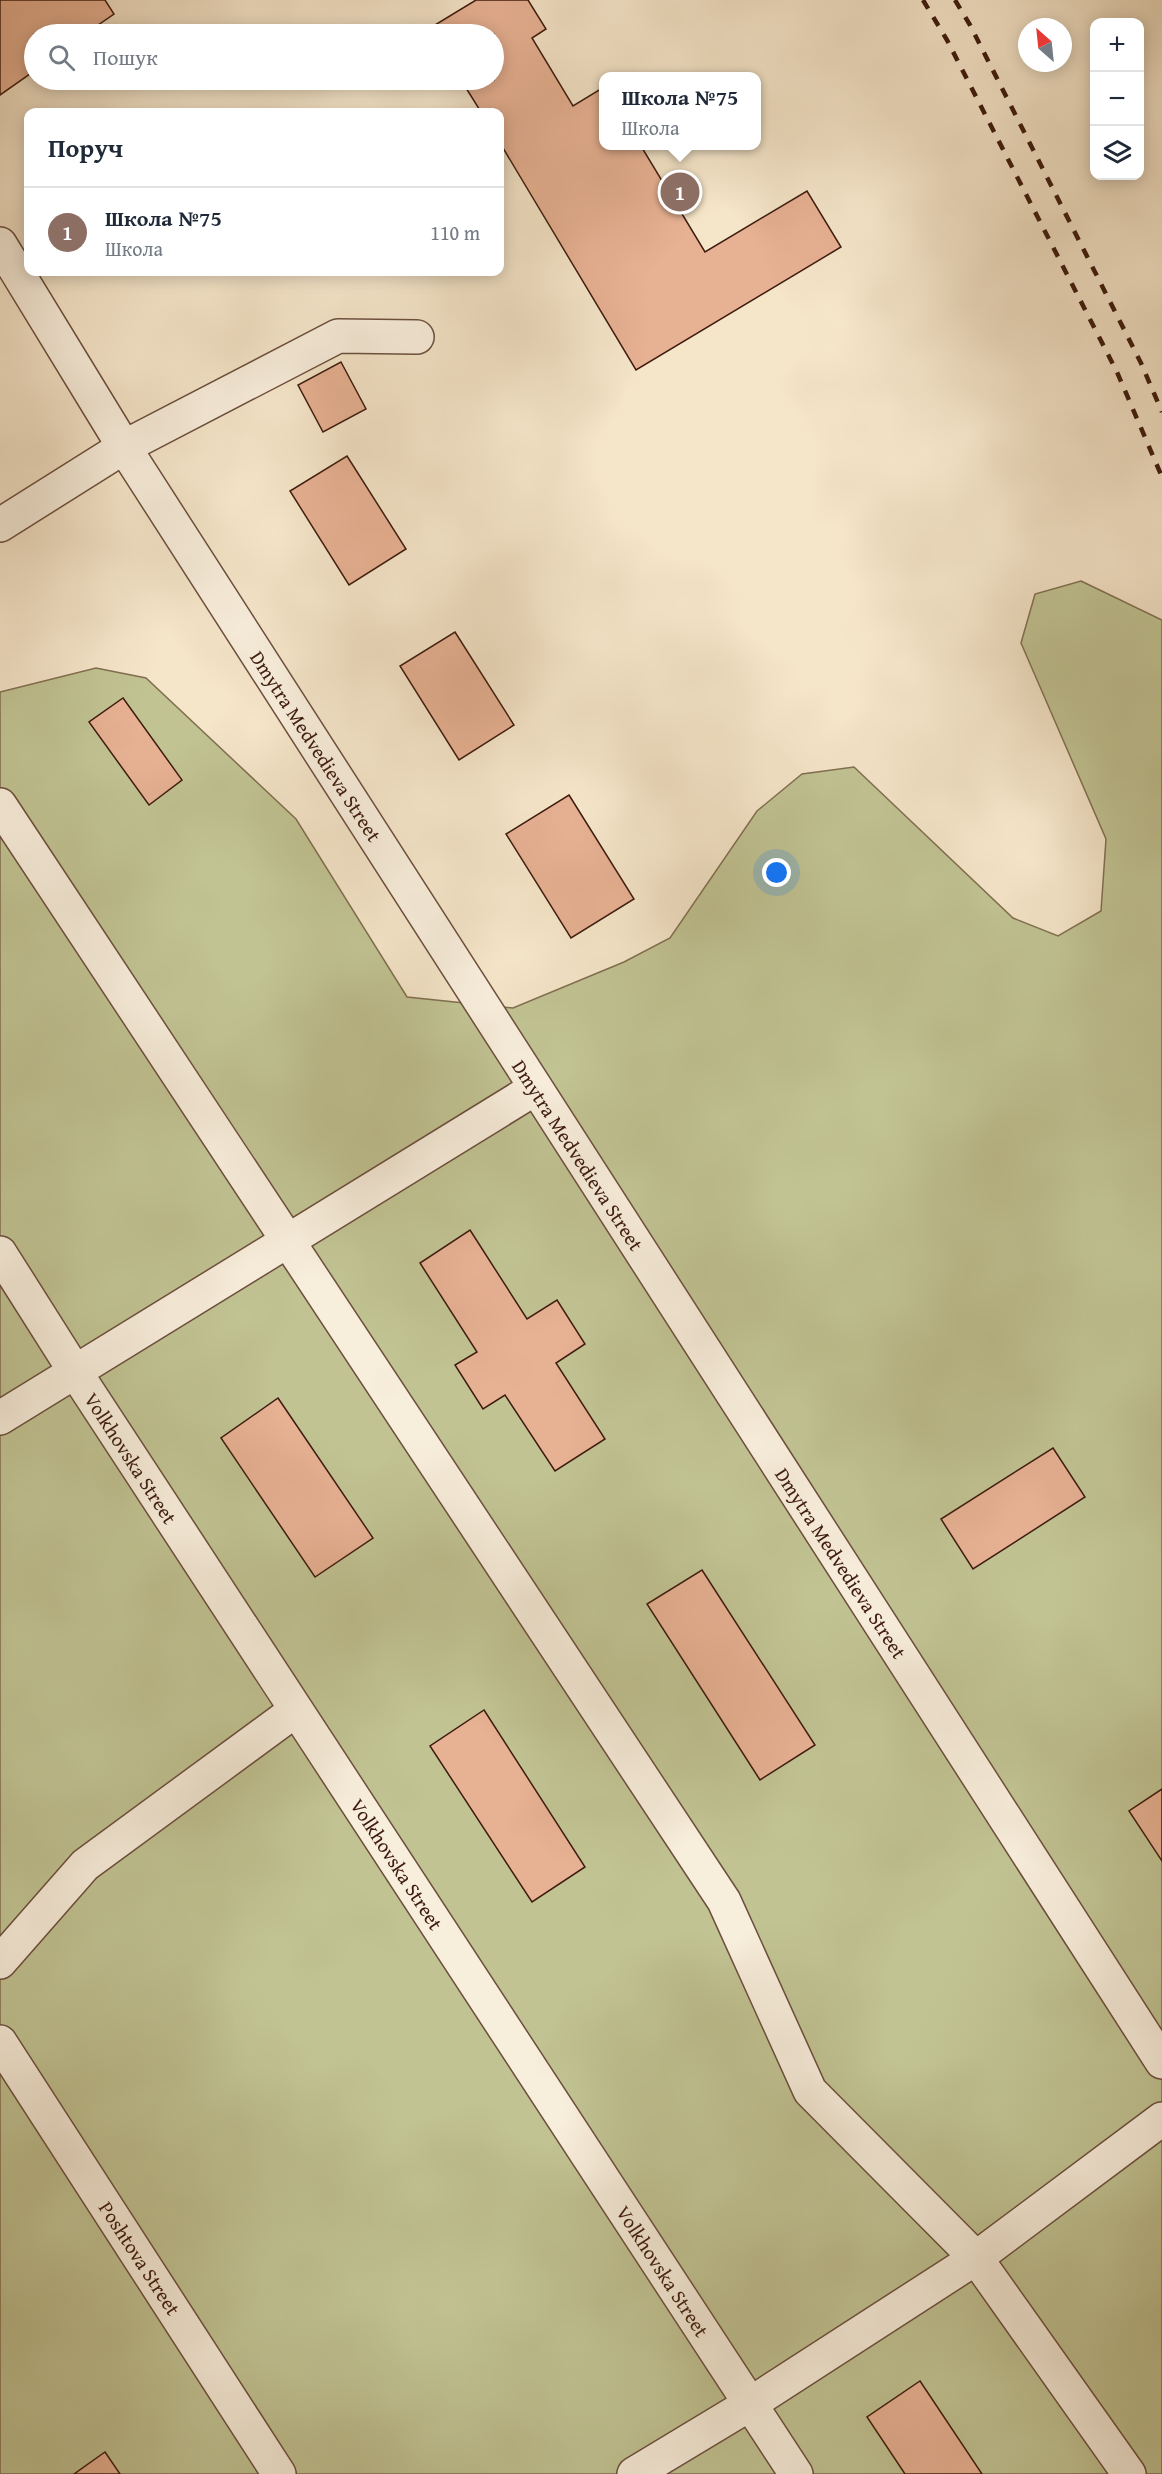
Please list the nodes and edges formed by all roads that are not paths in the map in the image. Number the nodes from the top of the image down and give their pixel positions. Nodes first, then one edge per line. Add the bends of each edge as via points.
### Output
1 (0, 244) edge
2 (417, 337) dead end
3 (124, 447) junction
4 (0, 525) edge
5 (0, 805) edge
6 (536, 1088) junction
7 (288, 1240) junction
8 (0, 1253) edge
9 (74, 1370) junction
10 (0, 1418) edge
11 (296, 1710) junction
12 (0, 1962) edge
13 (0, 2042) edge
14 (1162, 2062) edge
15 (1162, 2119) edge
16 (976, 2258) junction
17 (750, 2404) junction
18 (279, 2474) edge
19 (634, 2474) edge
20 (796, 2474) edge
21 (1130, 2474) edge

1 - 3 street, Dmytra Medvedieva Street
2 - 3 street via 338,336
3 - 4 street
3 - 6 street, Dmytra Medvedieva Street
5 - 7 street
6 - 7 street
6 - 14 street, Dmytra Medvedieva Street
7 - 9 street
7 - 16 street via 724,1901 810,2091
8 - 9 street, Volkhovska Street
9 - 10 street
9 - 11 street, Volkhovska Street
11 - 12 street via 85,1865
11 - 17 street, Volkhovska Street
13 - 18 street, Poshtova Street
15 - 16 street
16 - 17 street
16 - 21 street
17 - 19 street
17 - 20 street, Volkhovska Street

